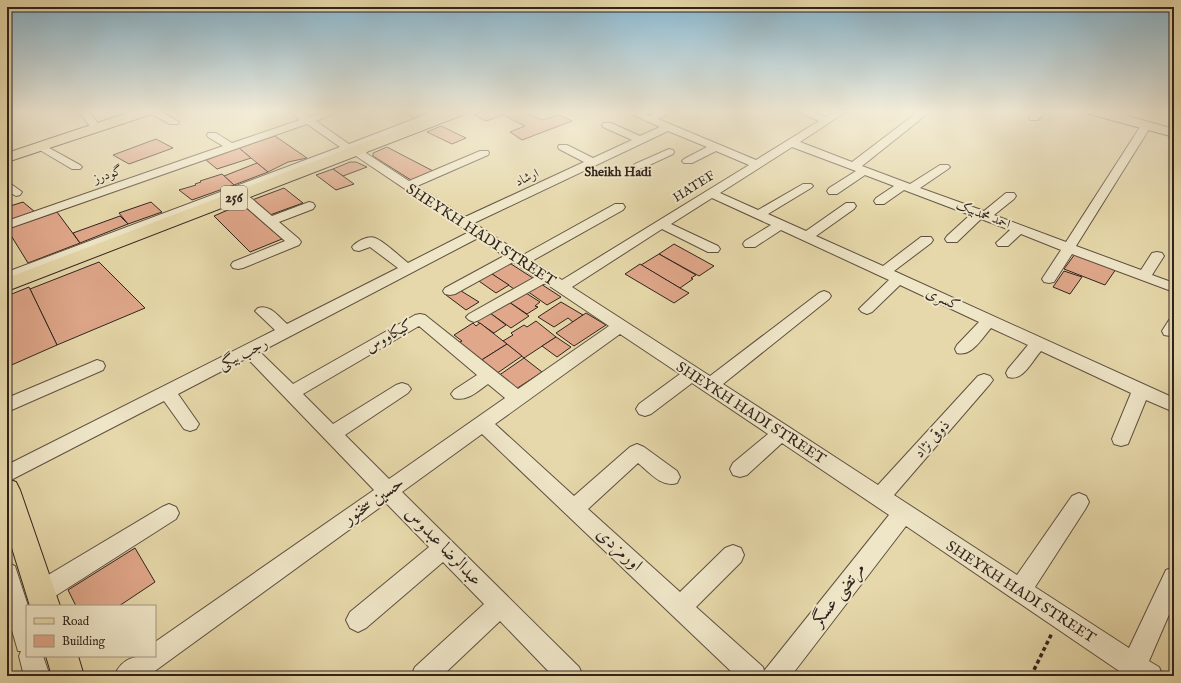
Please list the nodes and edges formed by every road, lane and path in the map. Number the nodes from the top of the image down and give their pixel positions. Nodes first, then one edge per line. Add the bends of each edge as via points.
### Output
1 (54, 143) edge
2 (225, 143) edge
3 (244, 143) edge
4 (345, 143) edge
5 (370, 143) edge
6 (373, 143) edge
7 (635, 143) edge
8 (706, 143) edge
9 (792, 143) joint
10 (889, 143) edge
11 (1135, 143) edge
12 (42, 147) junction
13 (232, 147) junction
14 (563, 147) dead end
15 (626, 147) junction
16 (716, 147) junction
17 (356, 149) junction
18 (669, 152) dead end
19 (484, 153) dead end
20 (7, 158) edge
21 (653, 159) junction
22 (688, 161) dead end
23 (593, 162) junction
24 (757, 164) junction
25 (639, 166) dead end
26 (944, 166) dead end
27 (76, 167) dead end
28 (859, 168) junction
29 (407, 186) junction
30 (807, 186) dead end
31 (907, 187) junction
32 (833, 191) dead end
33 (711, 193) junction
34 (241, 196) junction
35 (1010, 196) dead end
36 (880, 201) dead end
37 (309, 206) dead end
38 (618, 206) dead end
39 (850, 206) dead end
40 (758, 215) junction
41 (982, 215) junction
42 (271, 221) junction
43 (463, 223) junction
44 (662, 224) junction
45 (7, 225) edge
46 (780, 225) junction
47 (1019, 229) junction
48 (478, 233) junction
49 (806, 237) junction
50 (952, 238) dead end
51 (926, 240) dead end
52 (1002, 243) dead end
53 (750, 244) dead end
54 (359, 246) dead end
55 (1068, 248) junction
56 (713, 249) dead end
57 (1157, 256) dead end
58 (517, 259) junction
59 (238, 265) dead end
60 (407, 269) junction
61 (884, 272) junction
62 (1144, 276) junction
63 (7, 277) edge
64 (545, 277) junction
65 (899, 279) junction
66 (1048, 279) dead end
67 (7, 285) edge
68 (561, 287) junction
69 (1174, 288) edge
70 (450, 291) dead end
71 (824, 296) dead end
72 (867, 309) dead end
73 (263, 311) dead end
74 (474, 317) dead end
75 (989, 320) junction
76 (620, 326) junction
77 (286, 332) junction
78 (1038, 342) junction
79 (963, 349) dead end
80 (249, 350) junction
81 (97, 366) dead end
82 (1014, 373) dead end
83 (692, 374) junction
84 (489, 375) junction
85 (984, 380) dead end
86 (710, 386) junction
87 (402, 389) dead end
88 (1141, 390) junction
89 (168, 392) junction
90 (291, 393) junction
91 (460, 394) dead end
92 (518, 399) junction
93 (7, 405) edge
94 (1174, 405) edge
95 (645, 408) dead end
96 (190, 424) dead end
97 (483, 424) junction
98 (782, 433) junction
99 (332, 434) junction
100 (1121, 439) dead end
101 (740, 469) dead end
102 (7, 474) edge
103 (670, 477) dead end
104 (7, 490) edge
105 (388, 491) junction
106 (879, 498) junction
107 (1079, 502) dead end
108 (574, 509) junction
109 (169, 513) dead end
110 (903, 514) junction
111 (12, 525) edge
112 (444, 548) junction
113 (733, 554) dead end
114 (7, 573) edge
115 (1174, 577) edge
116 (1020, 591) junction
117 (43, 599) edge
118 (500, 605) junction
119 (680, 607) junction
120 (1060, 617) junction
121 (358, 620) dead end
122 (26, 639) edge
123 (156, 655) edge
124 (31, 657) edge
125 (62, 657) edge
126 (154, 657) edge
127 (1142, 671) edge
128 (37, 676) edge
129 (68, 676) edge
130 (127, 676) edge
131 (424, 676) edge
132 (569, 676) edge
133 (754, 676) edge
134 (775, 676) edge
135 (1031, 676) edge

1 - 12 main road
2 - 13 street
3 - 13 street, گودرز
4 - 17 street
5 - 17 street
6 - 17 main road, 256
7 - 15 street, ارشاد
8 - 16 street
9 - 24 street, HATEF
9 - 28 street, احمد محمدبیک
10 - 28 street
11 - 55 street
12 - 20 main road
12 - 27 street
13 - 45 street, گودرز
14 - 23 street
15 - 21 street
15 - 23 street, ارشاد
16 - 22 street
16 - 24 street
17 - 29 street, SHEYKH HADI STREET
17 - 34 main road, 256
17 - 63 street
18 - 21 street
19 - 29 street
21 - 25 street
23 - 43 street, ارشاد
24 - 33 street, HATEF
26 - 31 street
28 - 31 street, احمد محمدبیک
28 - 32 street
29 - 43 street, SHEYKH HADI STREET
30 - 40 street
31 - 36 street
31 - 41 street, احمد محمدبیک
33 - 40 street, کسری
33 - 44 street, HATEF
34 - 42 street
34 - 67 main road, 256
35 - 41 street
37 - 42 street
38 - 58 street
39 - 49 street
40 - 46 street, کسری
41 - 47 street, احمد محمدبیک
41 - 50 street
42 - 59 street via 294,242
43 - 48 street, SHEYKH HADI STREET
44 - 56 street
44 - 68 street, HATEF
46 - 49 street, کسری
46 - 53 street
47 - 52 street
47 - 55 street, احمد محمدبیک
48 - 58 street, SHEYKH HADI STREET
48 - 60 street, رجب بیگی
49 - 61 street, کسری
51 - 61 street
54 - 60 street via 371,241
55 - 62 street, احمد محمدبیک
55 - 66 street
57 - 62 street
58 - 64 street, SHEYKH HADI STREET
58 - 70 street
60 - 77 street, رجب بیگی
61 - 65 street, کسری
62 - 69 street, احمد محمدبیک
64 - 68 street, SHEYKH HADI STREET
64 - 74 street
65 - 72 street
65 - 75 street, کسری
68 - 76 street, SHEYKH HADI STREET
71 - 86 street
73 - 77 street
75 - 78 street, کسری
75 - 79 street
76 - 83 street, SHEYKH HADI STREET
76 - 92 street, حسین سخنور
77 - 80 street, رجب بیگی
78 - 82 street
78 - 88 street, کسری
80 - 89 street, رجب بیگی
80 - 90 street, عبدالرضا عبدوس
81 - 93 street
83 - 86 street, SHEYKH HADI STREET
83 - 95 street
84 - 90 street, کیکاووس via 420,319
84 - 91 street
84 - 92 street, کیکاووس
85 - 106 street, ذوقی نژاد
86 - 98 street, SHEYKH HADI STREET
87 - 99 street
88 - 94 street, کسری
88 - 100 street
89 - 96 street
89 - 102 street, رجب بیگی
90 - 99 street, عبدالرضا عبدوس
92 - 97 street, حسین سخنور
97 - 105 street, حسین سخنور
97 - 108 street, اورمزدی
98 - 101 street
98 - 106 street, SHEYKH HADI STREET
99 - 105 street, عبدالرضا عبدوس
103 - 108 street via 638,452
104 - 111 main road
105 - 112 street, عبدالرضا عبدوس
105 - 123 street, حسین سخنور
106 - 110 street, SHEYKH HADI STREET
107 - 116 street
108 - 119 street, اورمزدی
109 - 117 street
110 - 116 street, SHEYKH HADI STREET
110 - 134 street, مرتضی عسگر
111 - 117 main road
112 - 118 street, عبدالرضا عبدوس
112 - 121 street
113 - 119 street
114 - 122 street
115 - 127 street
116 - 120 street, SHEYKH HADI STREET
118 - 131 street
118 - 132 street, عبدالرضا عبدوس
119 - 133 street, اورمزدی
120 - 127 street, SHEYKH HADI STREET
120 - 135 path
124 - 128 street
125 - 129 main road
126 - 130 street, حسین سخنور

